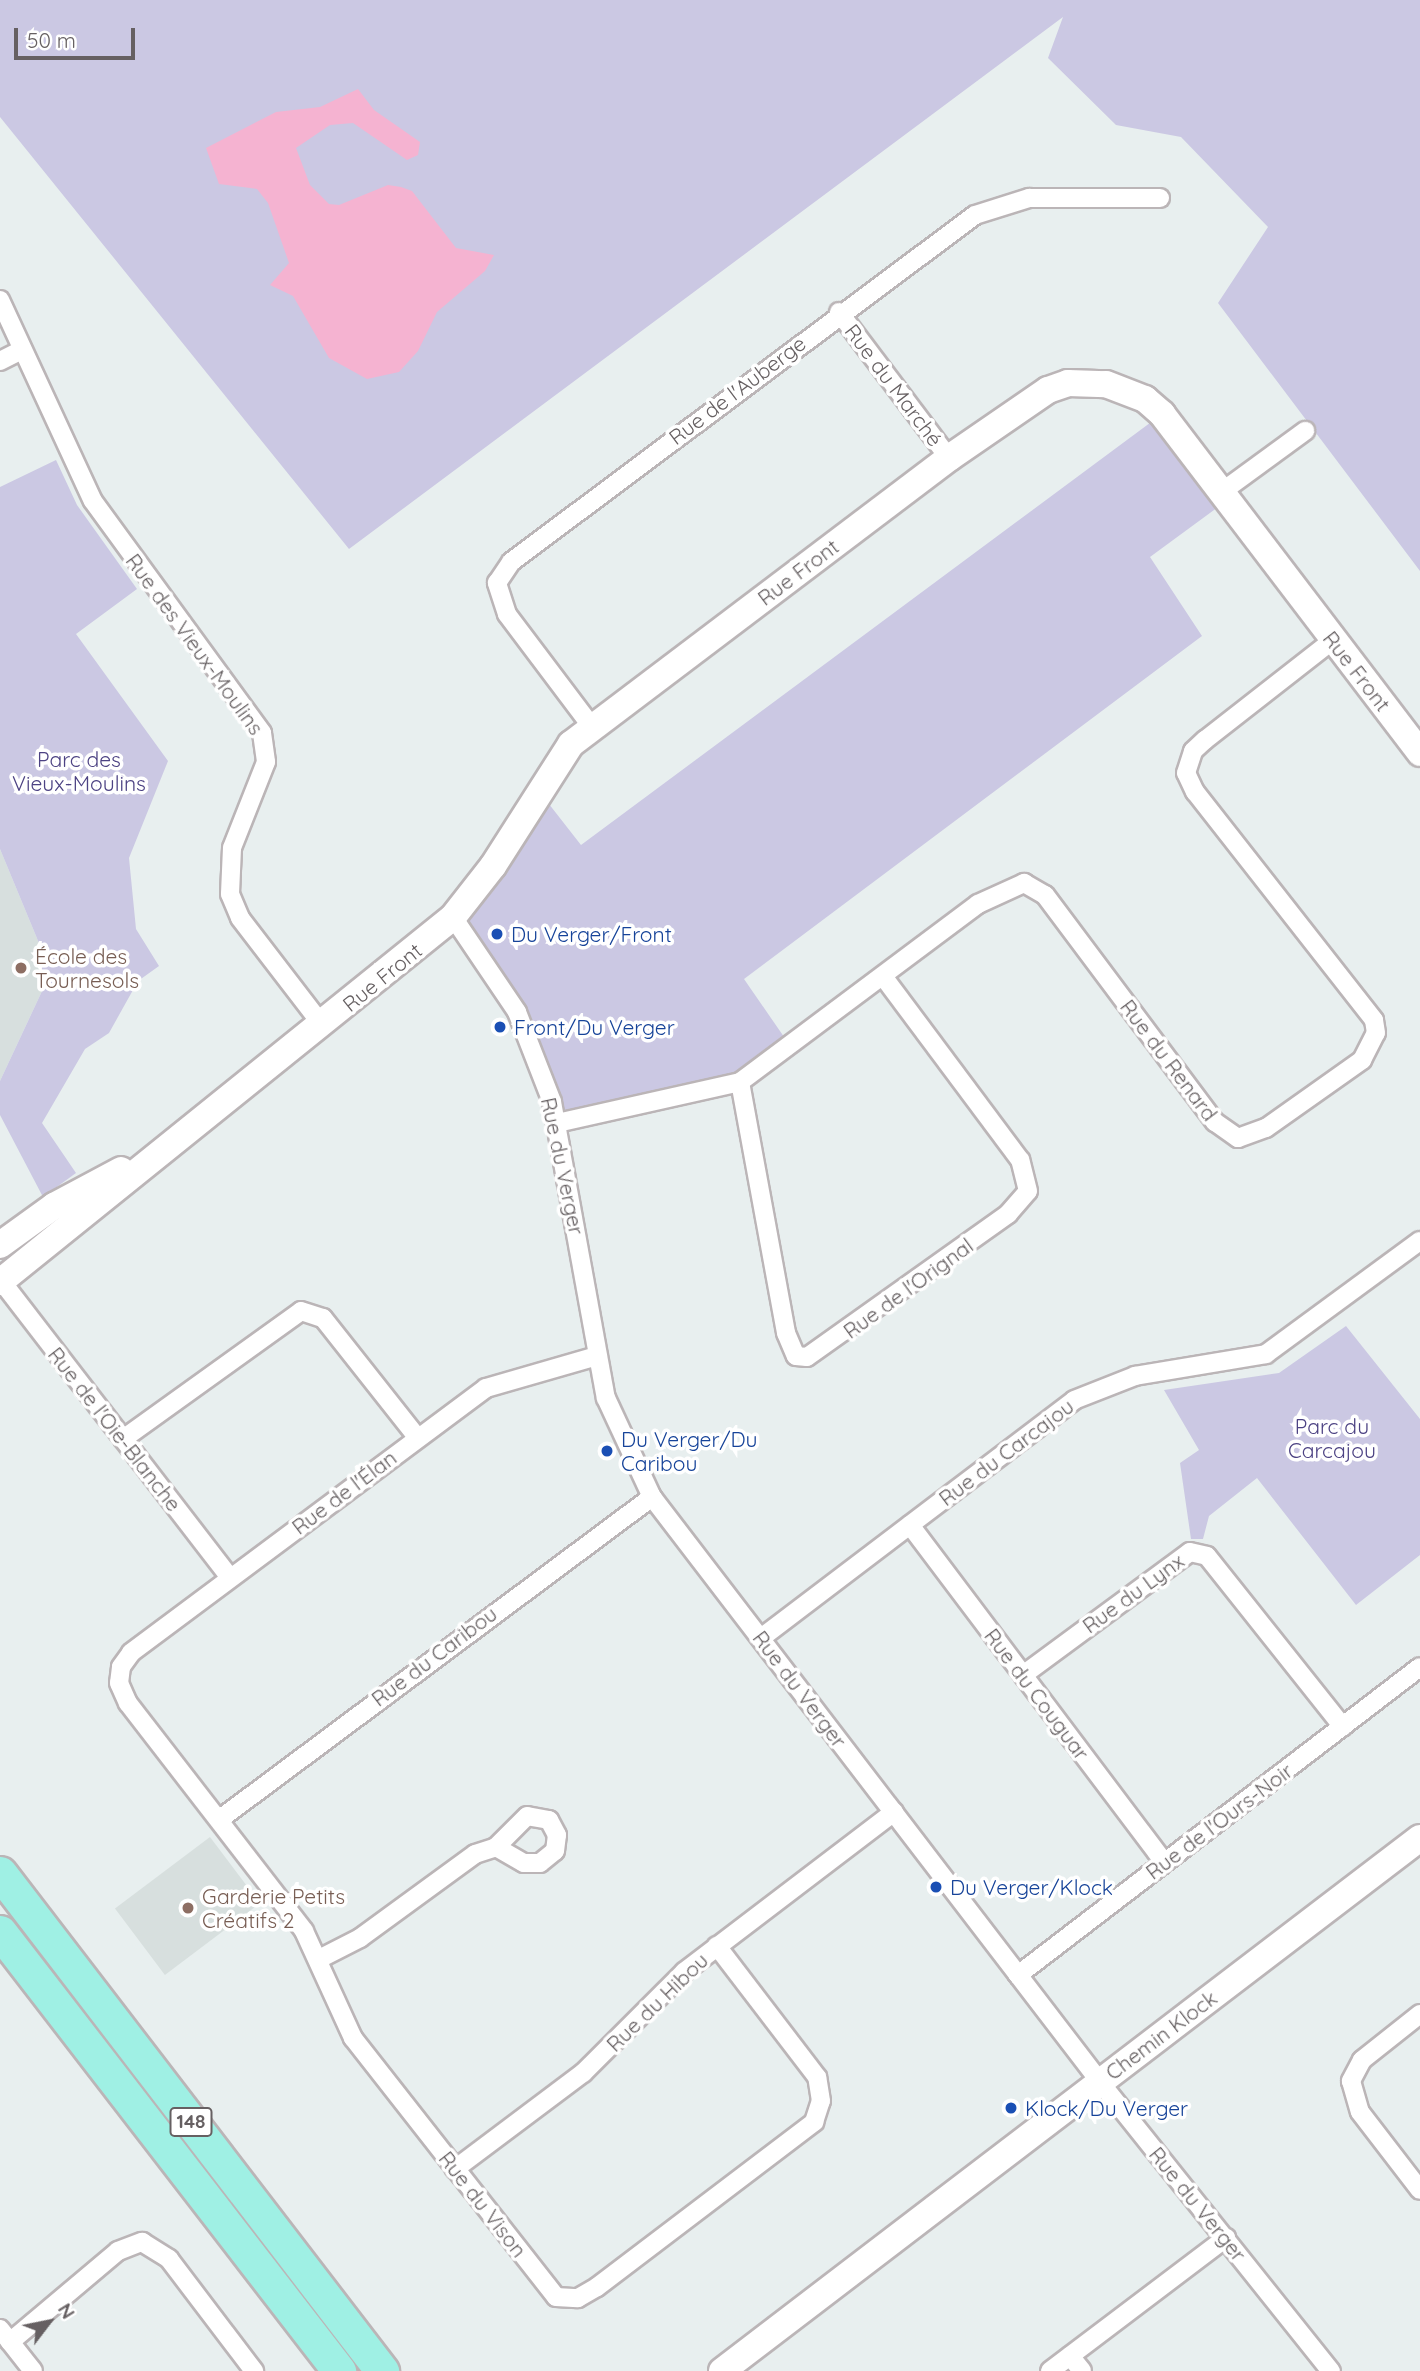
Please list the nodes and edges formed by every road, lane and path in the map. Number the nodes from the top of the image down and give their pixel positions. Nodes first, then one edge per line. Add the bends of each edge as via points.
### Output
1 (1160, 198) dead end
2 (0, 300) edge
3 (839, 312) junction
4 (22, 350) junction
5 (0, 361) edge
6 (1305, 431) dead end
7 (949, 458) junction
8 (1223, 491) junction
9 (1333, 640) junction
10 (592, 727) junction
11 (1420, 753) edge
12 (453, 917) junction
13 (885, 979) junction
14 (322, 1025) junction
15 (740, 1082) junction
16 (557, 1123) junction
17 (168, 1143) junction
18 (1420, 1241) edge
19 (0, 1245) edge
20 (1, 1281) edge
21 (597, 1356) junction
22 (417, 1437) junction
23 (123, 1439) junction
24 (652, 1497) junction
25 (910, 1525) junction
26 (230, 1578) junction
27 (761, 1638) junction
28 (1420, 1667) edge
29 (120, 1675) joint
30 (1023, 1675) junction
31 (1343, 1727) junction
32 (894, 1812) junction
33 (220, 1819) junction
34 (1420, 1838) edge
35 (496, 1847) dead end
36 (1164, 1862) junction
37 (0, 1873) edge
38 (0, 1932) edge
39 (717, 1946) junction
40 (321, 1958) junction
41 (1018, 1975) junction
42 (1420, 2014) edge
43 (1100, 2082) junction
44 (455, 2169) junction
45 (1420, 2190) edge
46 (1226, 2238) junction
47 (5, 2335) edge
48 (1070, 2356) junction
49 (728, 2368) edge
50 (33, 2371) edge
51 (254, 2371) edge
52 (339, 2371) edge
53 (382, 2371) edge
54 (1050, 2371) edge
55 (1082, 2371) edge
56 (1331, 2371) edge

1 - 3 street, Rue de l'Auberge via 1029,198 993,205
2 - 4 street, Rue des Vieux-Moulins
3 - 7 street, Rue du Marché
3 - 10 street, Rue de l'Auberge via 503,571 497,583 508,614
4 - 5 street
4 - 14 street, Rue des Vieux-Moulins via 93,501 262,733 267,762 232,848 230,894 240,918
6 - 8 street
7 - 8 street, Rue Front via 1048,390 1086,382 1145,400
7 - 10 street, Rue Front
8 - 9 street, Rue Front
9 - 11 street, Rue Front
9 - 13 street, Rue du Renard via 1205,740 1193,751 1186,773 1195,792 1367,1008 1376,1033 1362,1060 1254,1135 1227,1133 1031,884 1012,885 978,904
10 - 12 street, Rue Front via 553,765 493,866
12 - 14 street, Rue Front
12 - 16 street, Rue du Verger via 517,1012
13 - 15 street, Rue du Renard
13 - 15 street, Rue de l'Orignal via 1020,1160 1028,1191 1008,1214 807,1357 796,1356 786,1333
14 - 17 street, Rue Front
15 - 16 street, Rue du Renard
16 - 21 street, Rue du Verger
17 - 19 street, Rue Front via 54,1206
17 - 20 street, Rue Front
18 - 25 street, Rue du Carcajou via 1266,1354 1161,1369 1074,1400
20 - 23 street, Rue de l'Oie-Blanche
21 - 22 street, Rue de l'Élan via 497,1382
21 - 24 street, Rue du Verger via 613,1422
22 - 23 street via 323,1318 301,1311
22 - 26 street, Rue de l'Élan
23 - 26 street, Rue de l'Oie-Blanche
24 - 27 street, Rue du Verger
24 - 33 street, Rue du Caribou
25 - 27 street, Rue du Carcajou
25 - 30 street, Rue du Couguar
26 - 29 street, Rue de l'Élan via 131,1653
27 - 32 street, Rue du Verger
28 - 31 street, Rue de l'Ours-Noir
29 - 33 street, Rue du Vison via 128,1703
30 - 31 street, Rue du Lynx via 1190,1552 1207,1556
30 - 36 street, Rue du Couguar
31 - 36 street, Rue de l'Ours-Noir
32 - 39 street, Rue du Hibou
32 - 41 street, Rue du Verger
33 - 40 street, Rue du Vison
34 - 43 street, Chemin Klock
35 - 40 street via 475,1854 360,1938
36 - 41 street, Rue de l'Ours-Noir
37 - 53 highway, 148
38 - 52 highway, 148
39 - 44 street, Rue du Hibou via 583,2073
39 - 44 street, Rue du Vison via 817,2077 821,2101 814,2122 578,2298 556,2297
40 - 44 street, Rue du Vison via 353,2038
41 - 43 street, Rue du Verger
42 - 45 street via 1362,2060 1350,2081 1360,2112
43 - 46 street, Rue du Verger
43 - 49 street, Chemin Klock
46 - 48 street
46 - 56 street, Rue du Verger
47 - 50 street
47 - 51 street via 118,2251 142,2242 169,2259
48 - 54 street
48 - 55 street

